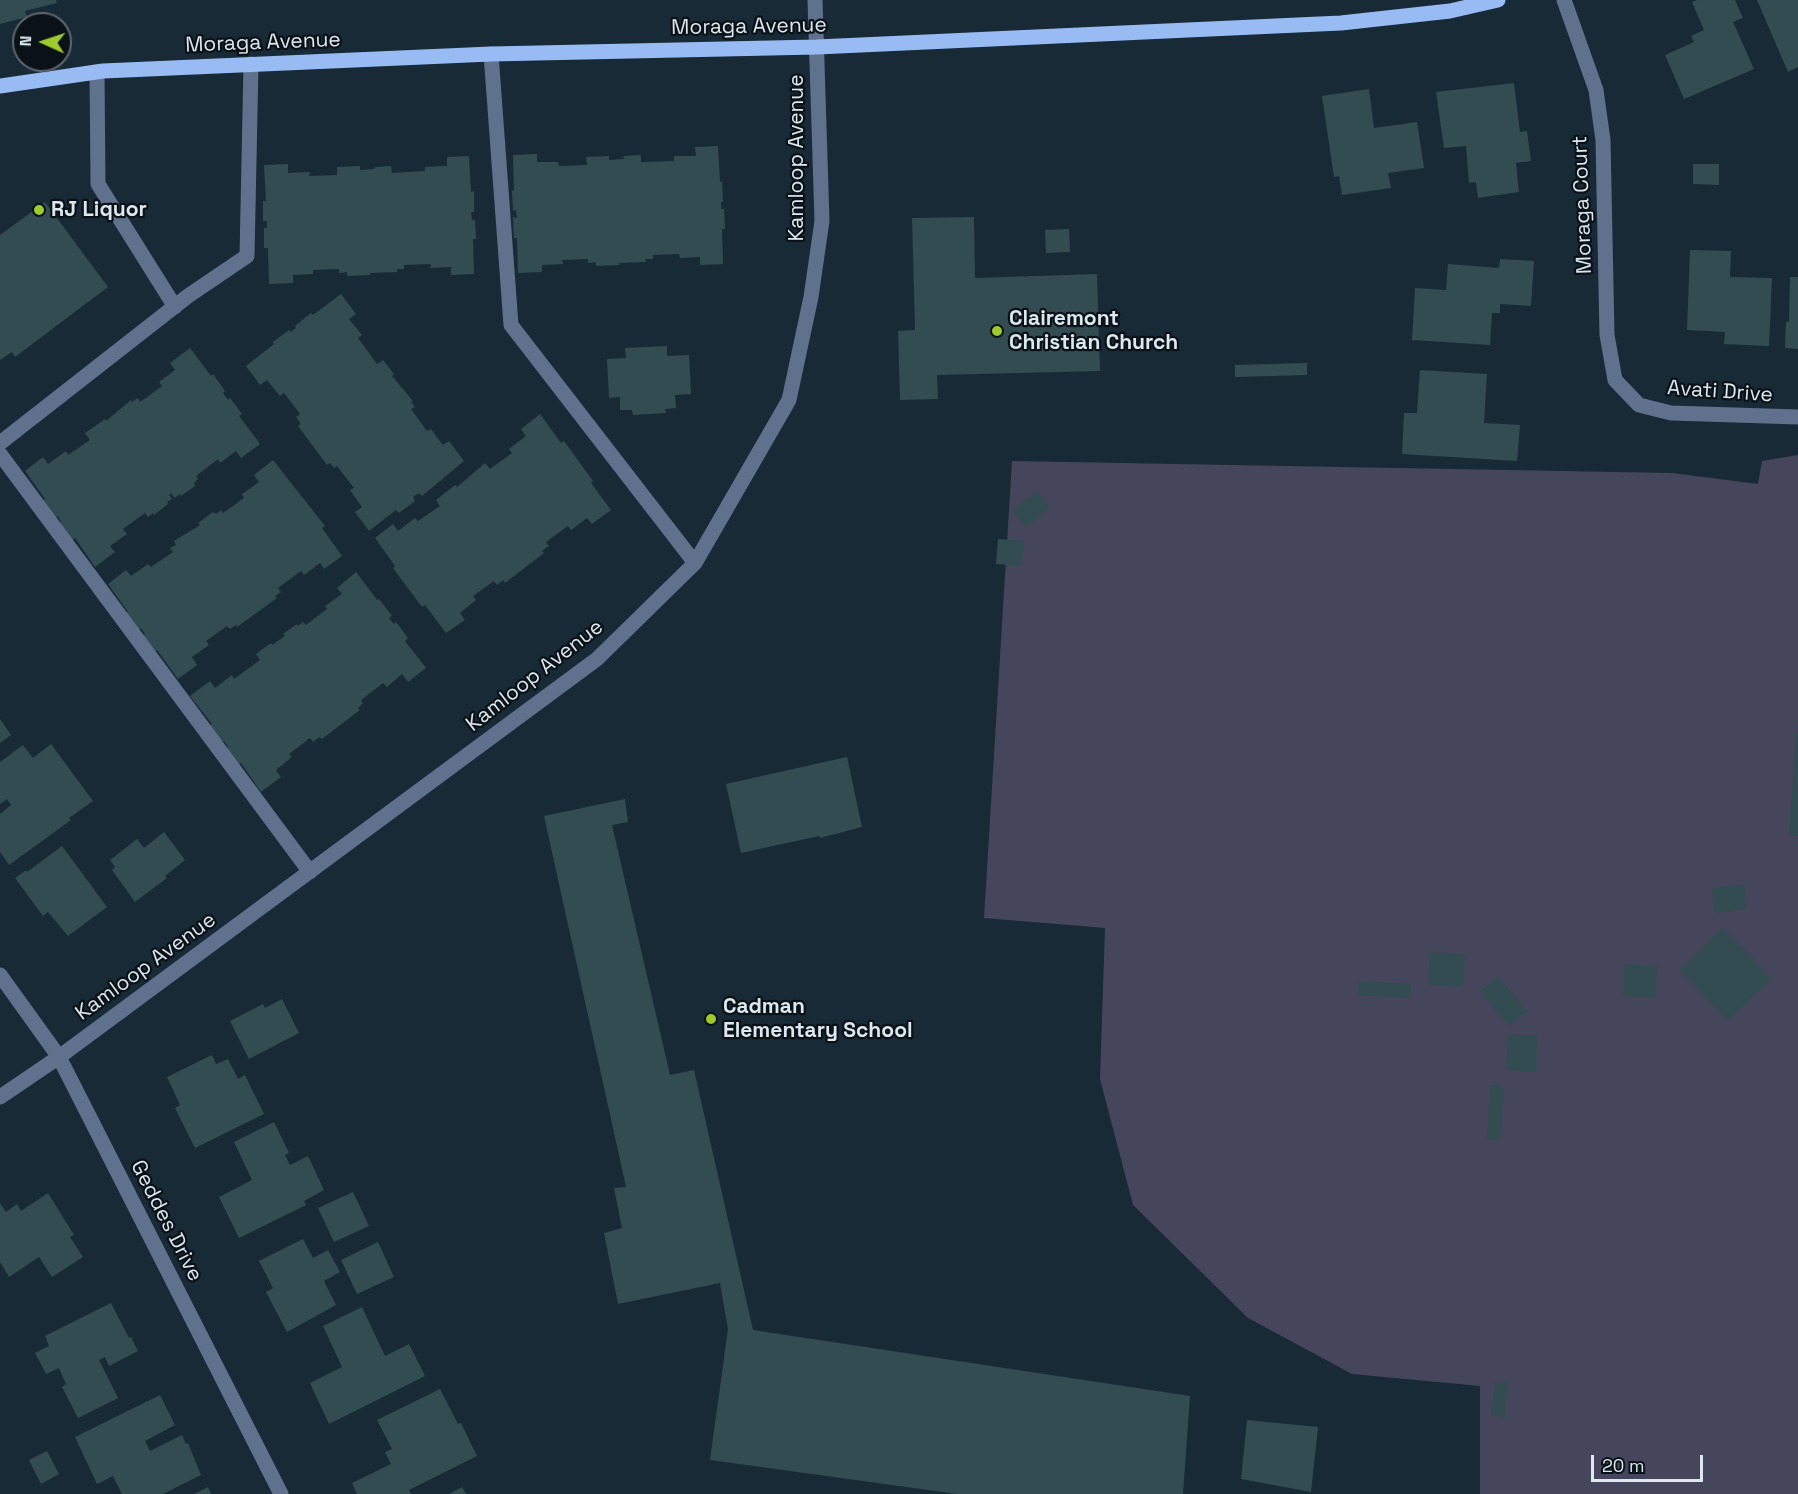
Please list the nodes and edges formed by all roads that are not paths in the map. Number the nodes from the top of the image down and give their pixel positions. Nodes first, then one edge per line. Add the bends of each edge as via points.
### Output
1 (815, 0) edge
2 (1498, 0) edge
3 (1564, 0) edge
4 (817, 47) junction
5 (491, 54) junction
6 (251, 64) junction
7 (97, 72) junction
8 (0, 86) edge
9 (175, 307) junction
10 (1639, 405) joint
11 (1798, 417) edge
12 (0, 443) edge
13 (0, 454) edge
14 (695, 563) junction
15 (310, 872) junction
16 (0, 975) edge
17 (59, 1057) junction
18 (0, 1096) edge
19 (281, 1494) edge

1 - 4 street, Kamloop Avenue
2 - 4 main road, Moraga Avenue via 1450,11 1341,23
3 - 10 street, Moraga Court via 1596,90 1603,140 1607,335 1615,381
4 - 5 main road, Moraga Avenue
4 - 14 street, Kamloop Avenue via 822,221 812,297 789,400
5 - 6 main road, Moraga Avenue
5 - 14 street via 511,325
6 - 7 main road, Moraga Avenue
6 - 9 street via 246,256
7 - 8 main road, Moraga Avenue
7 - 9 street via 98,184
9 - 12 street
10 - 11 street, Avati Drive via 1671,413
13 - 15 street
14 - 15 street, Kamloop Avenue via 597,659
15 - 17 street, Kamloop Avenue
16 - 17 street, Geddes Drive
17 - 18 street, Kamloop Avenue
17 - 19 street, Geddes Drive

